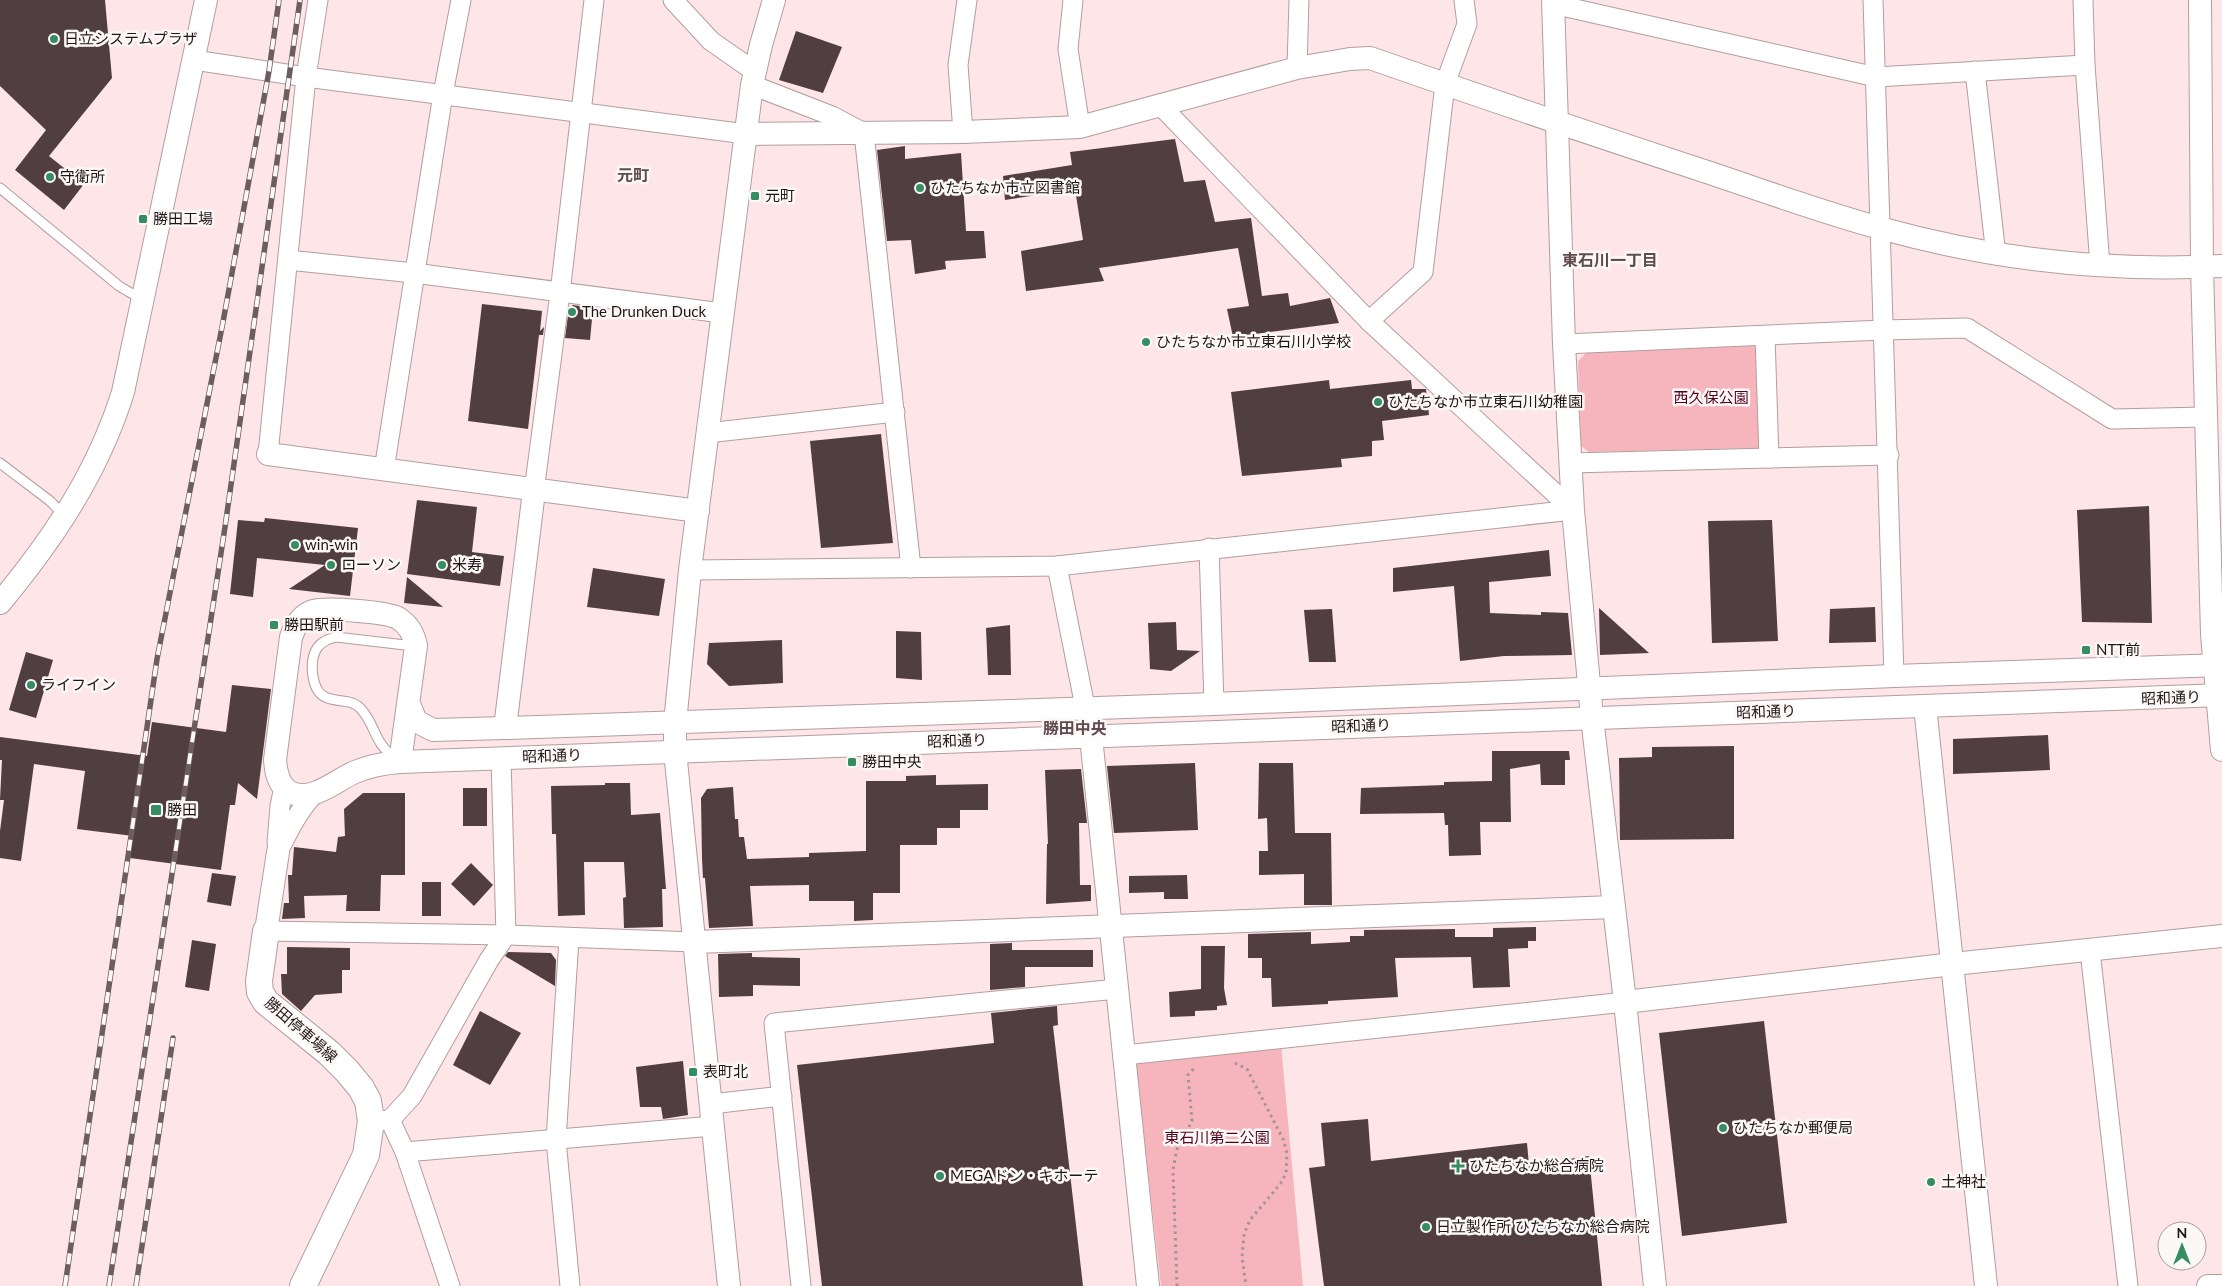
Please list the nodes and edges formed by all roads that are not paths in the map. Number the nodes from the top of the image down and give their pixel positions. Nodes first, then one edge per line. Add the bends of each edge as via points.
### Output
1 (206, 0) edge
2 (318, 0) edge
3 (460, 0) edge
4 (594, 0) edge
5 (673, 0) edge
6 (774, 0) edge
7 (967, 0) edge
8 (1073, 0) edge
9 (1299, 0) edge
10 (1464, 0) edge
11 (1873, 0) edge
12 (2083, 0) edge
13 (2200, 0) edge
14 (1553, 2) edge
15 (194, 60) junction
16 (2085, 65) junction
17 (1297, 68) junction
18 (1975, 71) junction
19 (306, 77) junction
20 (1876, 77) junction
21 (753, 78) junction
22 (1445, 84) junction
23 (443, 94) junction
24 (1160, 105) junction
25 (581, 112) junction
26 (1558, 123) junction
27 (1080, 127) junction
28 (963, 132) junction
29 (864, 133) junction
30 (746, 134) junction
31 (0, 188) edge
32 (1880, 228) junction
33 (1996, 255) junction
34 (288, 260) junction
35 (2100, 266) junction
36 (2212, 267) edge
37 (414, 273) junction
38 (560, 293) junction
39 (143, 299) junction
40 (722, 313) junction
41 (1369, 321) junction
42 (1883, 330) junction
43 (1765, 336) junction
44 (1564, 344) junction
45 (895, 412) junction
46 (2206, 417) junction
47 (708, 433) junction
48 (268, 454) joint
49 (1889, 455) junction
50 (1769, 458) junction
51 (0, 462) edge
52 (1570, 463) junction
53 (384, 470) junction
54 (534, 490) junction
55 (1573, 510) junction
56 (698, 511) junction
57 (66, 517) junction
58 (1209, 548) junction
59 (1058, 566) junction
60 (912, 568) junction
61 (690, 570) junction
62 (0, 603) edge
63 (416, 646) junction
64 (2218, 665) edge
65 (1894, 676) junction
66 (1589, 689) junction
67 (2220, 696) edge
68 (409, 704) junction
69 (1214, 704) junction
70 (1925, 706) junction
71 (1086, 708) junction
72 (1592, 717) junction
73 (675, 723) junction
74 (505, 728) junction
75 (1091, 736) junction
76 (2222, 750) edge
77 (675, 751) junction
78 (500, 758) junction
79 (400, 762) junction
80 (284, 788) junction
81 (316, 793) junction
82 (278, 852) junction
83 (1613, 908) junction
84 (1110, 926) junction
85 (266, 931) junction
86 (506, 935) junction
87 (2222, 936) edge
88 (569, 938) junction
89 (695, 942) junction
90 (2090, 951) junction
91 (1953, 964) junction
92 (1117, 989) junction
93 (1625, 1002) junction
94 (1125, 1055) junction
95 (782, 1096) junction
96 (711, 1104) junction
97 (380, 1121) junction
98 (713, 1126) junction
99 (556, 1140) junction
100 (405, 1152) junction
101 (303, 1286) edge
102 (450, 1286) edge
103 (570, 1286) edge
104 (729, 1286) edge
105 (801, 1286) edge
106 (1148, 1286) edge
107 (1655, 1286) edge
108 (1986, 1286) edge
109 (2128, 1286) edge
110 (2208, 1286) edge
111 (2222, 1286) edge

1 - 15 street
2 - 19 street
3 - 23 street
4 - 25 street
5 - 21 street via 711,41
6 - 21 street
7 - 28 street via 958,65
8 - 27 street via 1068,49
9 - 17 street
10 - 22 street via 1467,24
11 - 20 street
12 - 16 street
13 - 36 street
14 - 20 street
14 - 26 street
15 - 19 street
15 - 39 street
16 - 18 street
16 - 35 street
17 - 22 street via 1370,58
17 - 24 street
18 - 20 street
18 - 33 street
19 - 23 street
19 - 34 street
20 - 32 street
21 - 29 street
21 - 30 street
22 - 26 street
22 - 41 street via 1423,272
23 - 25 street
23 - 37 street
24 - 27 street
24 - 41 street
25 - 30 street
25 - 38 street
26 - 32 street
26 - 44 street
27 - 28 street
28 - 29 street
29 - 30 street
29 - 45 street
30 - 40 street
31 - 39 lane via 119,286
32 - 33 street
32 - 42 street
33 - 35 street
34 - 37 street
34 - 48 street
35 - 36 street
36 - 46 street
37 - 38 street
37 - 53 street
38 - 40 street
38 - 54 street
39 - 57 street via 114,422
40 - 47 street
41 - 55 street
42 - 43 street
42 - 46 street via 1967,328 2112,419
42 - 49 street
43 - 44 street
43 - 50 street
44 - 52 street
45 - 47 street
45 - 60 street
46 - 64 street via 2212,634
47 - 56 street
48 - 53 street
49 - 50 street
49 - 65 street
50 - 52 street
51 - 57 lane
52 - 55 street
53 - 54 street
54 - 56 street
54 - 74 street
55 - 58 street
55 - 66 street
56 - 61 street
57 - 62 street
58 - 59 street
58 - 69 street
59 - 60 street
59 - 71 street
60 - 61 street
61 - 73 street
63 - 68 street
63 - 79 lane via 336,637 325,640 316,649 314,660 313,680 317,691 327,698 352,702 360,707 384,750
63 - 80 street via 408,626 397,618 327,609 313,611 303,617 291,637 275,760 278,780
64 - 65 street, 昭和通り
64 - 67 street
65 - 66 street, 昭和通り
66 - 69 street, 昭和通り
66 - 72 street
67 - 70 street, 昭和通り
67 - 76 street
68 - 74 street, 昭和通り via 416,721 433,730
68 - 79 street
69 - 71 street, 昭和通り
70 - 72 street, 昭和通り
70 - 91 street
71 - 73 street, 昭和通り
71 - 75 street
72 - 75 street, 昭和通り
72 - 83 street
73 - 74 street, 昭和通り
73 - 77 street
75 - 77 street, 昭和通り
75 - 84 street
77 - 78 street, 昭和通り
77 - 89 street
78 - 79 street, 昭和通り
78 - 86 street
79 - 81 street, 昭和通り via 361,770
80 - 81 street via 300,795
80 - 82 street
81 - 82 street via 292,822
82 - 85 street
83 - 84 street
83 - 93 street
84 - 89 street
84 - 92 street
85 - 86 street
85 - 97 main road, 勝田停車場線 via 260,992 266,1002 329,1052 361,1088
86 - 88 street
86 - 97 street via 412,1096
87 - 90 street
88 - 89 street
88 - 99 street
89 - 96 street
90 - 91 street
90 - 109 street
91 - 93 street
91 - 108 street
92 - 94 street
92 - 95 street via 774,1023
93 - 94 street
93 - 107 street
94 - 106 street
95 - 96 street
95 - 105 street
96 - 98 street
97 - 100 street
97 - 101 main road, 勝田停車場線
98 - 99 street
98 - 104 street
99 - 100 street
99 - 103 street
100 - 102 street
110 - 111 street

